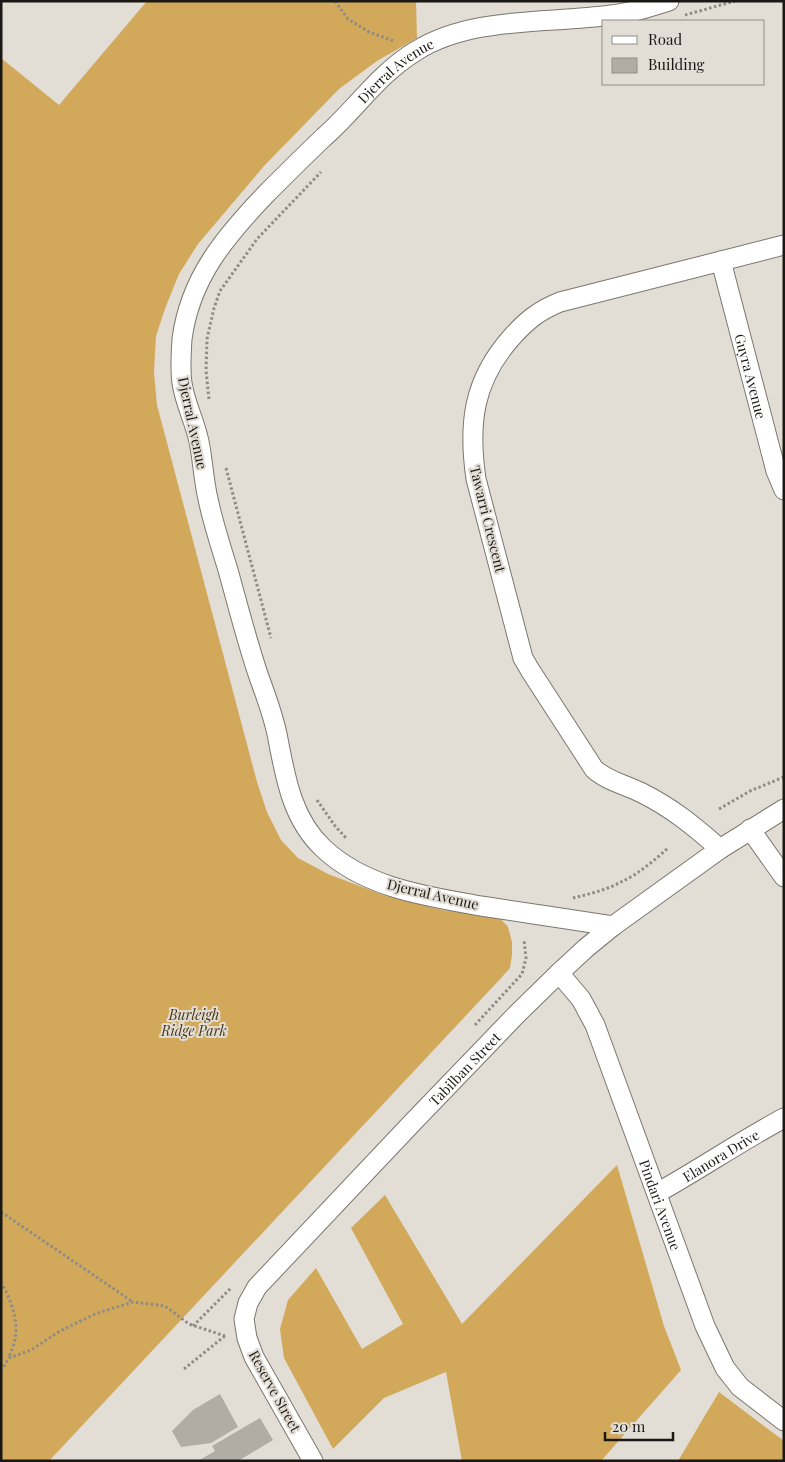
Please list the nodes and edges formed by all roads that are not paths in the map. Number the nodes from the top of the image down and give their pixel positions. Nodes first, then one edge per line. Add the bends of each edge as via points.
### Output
1 (669, 1) edge
2 (784, 245) edge
3 (721, 261) junction
4 (784, 490) edge
5 (784, 808) edge
6 (750, 829) junction
7 (720, 849) junction
8 (784, 877) edge
9 (613, 926) junction
10 (559, 973) junction
11 (784, 1118) edge
12 (657, 1193) junction
13 (244, 1319) joint
14 (784, 1421) edge
15 (313, 1461) edge

1 - 9 street, Djerral Avenue via 612,15 510,23 472,30 450,35 413,52 367,91 338,125 298,160 218,250 192,295 181,355 181,382 198,437 208,498 276,730 290,792 308,833 345,866 381,883 437,898
2 - 3 street, Tawarri Crescent
3 - 4 street, Guyra Avenue via 776,471
3 - 7 street, Tawarri Crescent via 544,308 530,318 495,358 478,393 473,433 473,458 480,498 530,670 594,768 605,777 673,810
5 - 6 street, Tabilban Street
6 - 7 street, Tabilban Street
6 - 8 street
7 - 9 street, Tabilban Street
9 - 10 street, Tabilban Street
10 - 12 street, Pindari Avenue via 581,999 595,1025
10 - 13 street, Tabilban Street via 257,1287
11 - 12 street, Elanora Drive
12 - 14 street, Pindari Avenue via 705,1326 725,1368 740,1387
13 - 15 street, Reserve Street via 254,1358

